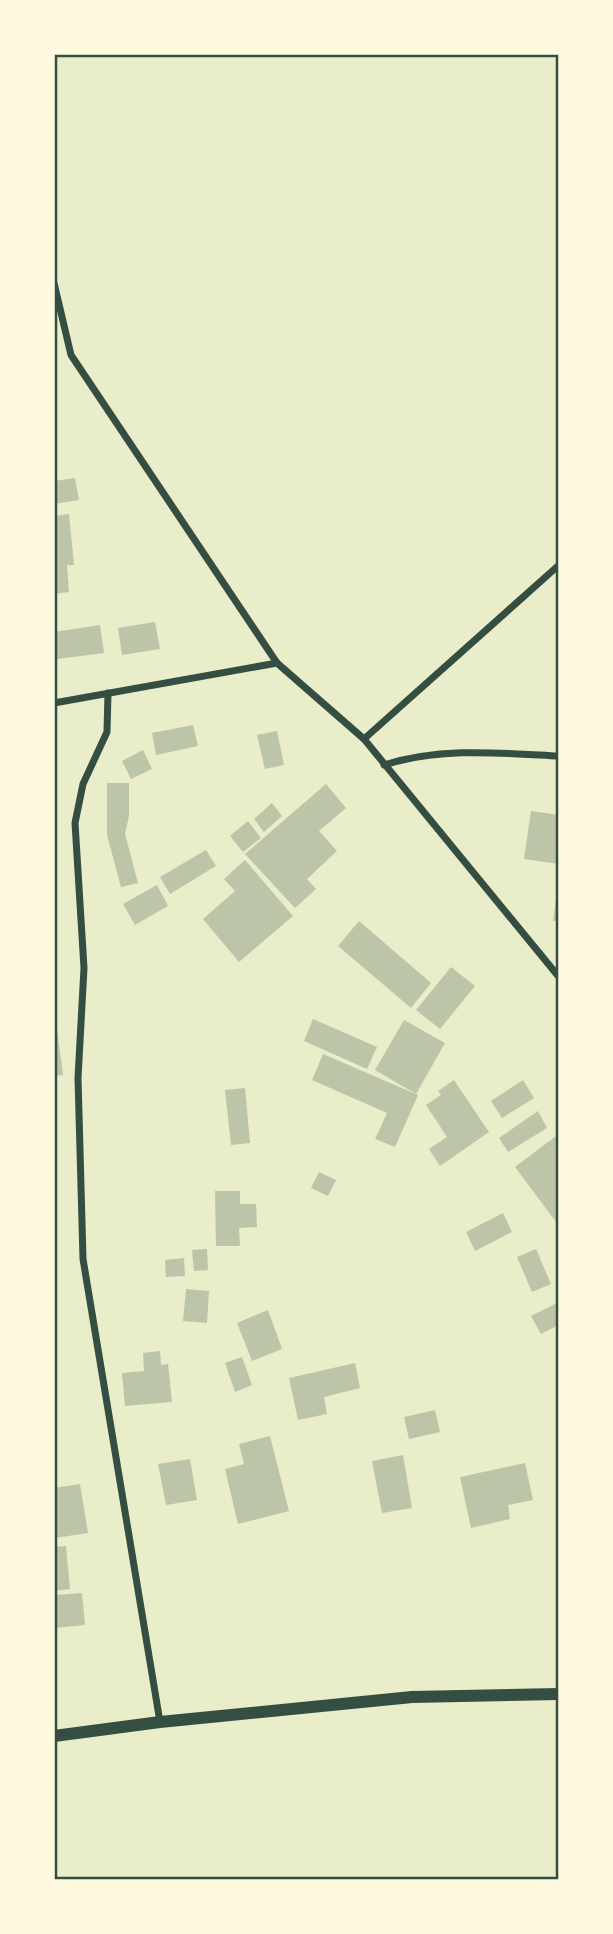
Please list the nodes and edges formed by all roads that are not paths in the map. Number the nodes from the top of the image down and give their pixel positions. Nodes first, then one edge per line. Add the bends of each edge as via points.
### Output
1 (54, 283) edge
2 (559, 565) edge
3 (277, 663) junction
4 (108, 693) junction
5 (54, 703) edge
6 (364, 739) junction
7 (559, 756) edge
8 (384, 765) junction
9 (559, 977) edge
10 (559, 1694) edge
11 (160, 1722) junction
12 (54, 1736) edge

1 - 3 street via 71,355
2 - 6 street
3 - 4 street
3 - 6 street
4 - 5 street
4 - 11 street via 107,732 83,784 75,823 83,968 78,1078 83,1259
6 - 8 street
7 - 8 street via 463,752 412,756
8 - 9 street
10 - 11 street via 412,1697
11 - 12 street

